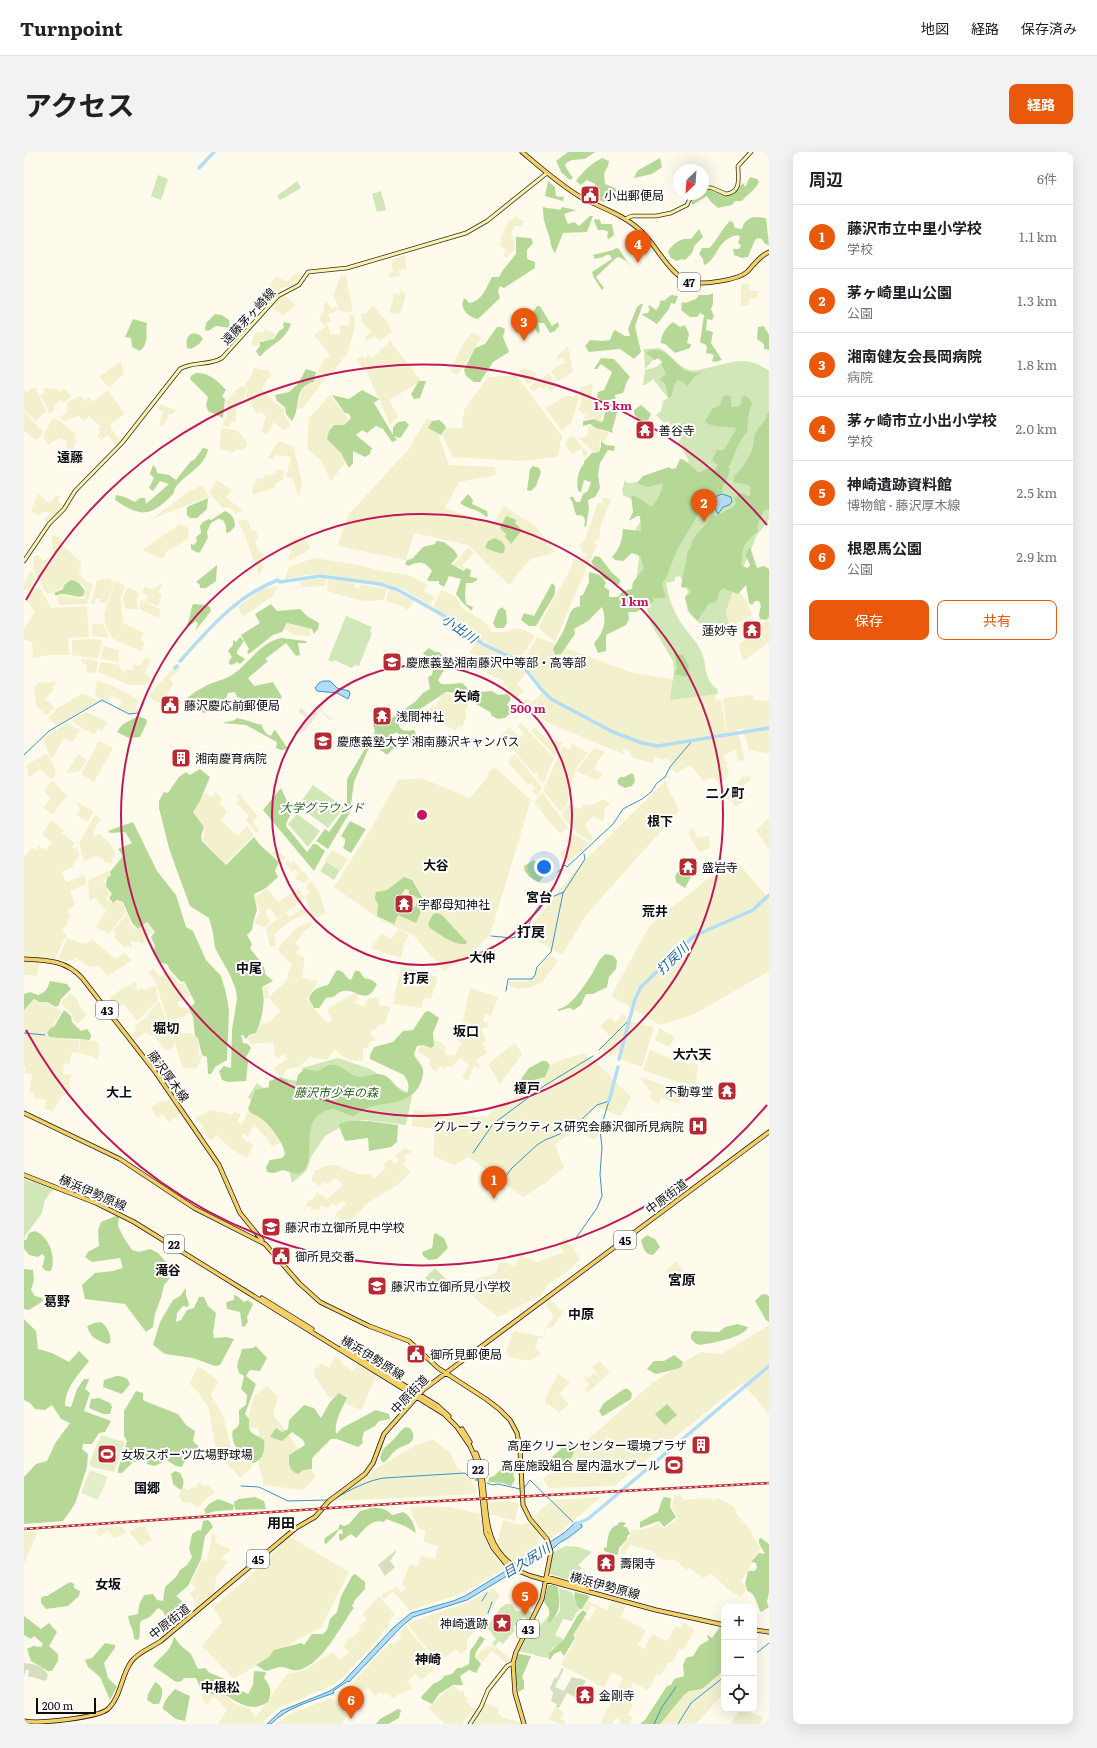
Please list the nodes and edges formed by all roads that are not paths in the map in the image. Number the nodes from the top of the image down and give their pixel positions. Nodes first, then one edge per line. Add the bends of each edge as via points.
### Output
1 (522, 152) edge
2 (751, 152) edge
3 (547, 173) junction
4 (709, 188) edge
5 (689, 200) edge
6 (626, 219) junction
7 (769, 252) edge
8 (24, 561) edge
9 (24, 959) edge
10 (24, 1113) edge
11 (769, 1132) edge
12 (24, 1174) edge
13 (265, 1244) junction
14 (445, 1373) junction
15 (418, 1395) junction
16 (546, 1579) junction
17 (721, 1624) edge
18 (757, 1630) edge
19 (769, 1632) edge
20 (513, 1663) junction
21 (24, 1721) edge
22 (470, 1724) edge
23 (524, 1724) edge

1 - 3 main road, 47
2 - 4 main road via 739,164 739,183 733,191 724,194
3 - 6 main road, 47 via 581,197
3 - 8 main road, 遠藤茅ヶ崎線 via 488,221 466,233 356,266 308,272 299,285 278,296 222,358 214,362 191,364 180,369 123,443 75,491
5 - 6 main road via 687,205 671,214 632,216
6 - 7 main road, 47 via 644,234 676,273 691,282 735,278
9 - 13 main road, 藤沢厚木線 / 43 via 56,962 73,970 82,978 165,1086 219,1164 244,1218
10 - 13 main road, 横浜伊勢原線 via 120,1159 194,1208
11 - 14 main road, 中原街道 / 45
12 - 15 main road, 横浜伊勢原線 / 22 via 96,1203 134,1222
13 - 14 main road, 横浜伊勢原線 via 299,1283 320,1302 369,1326 409,1341
14 - 15 main road, 中原街道 / 45
14 - 16 main road, 横浜伊勢原線 via 499,1409 510,1420 517,1433 522,1501 525,1510 548,1542 550,1551
15 - 16 main road, 横浜伊勢原線 / 22 via 438,1406 468,1437 482,1473 491,1543 506,1564
15 - 21 main road, 中原街道 / 45 via 384,1434 373,1463 365,1474 329,1501 315,1517 288,1534 161,1641 136,1656 128,1666 108,1709 95,1715 47,1722
16 - 17 main road, 横浜伊勢原線 / 22
16 - 20 main road, 43 via 540,1605
18 - 19 main road
20 - 22 main road via 507,1666 486,1693
20 - 23 main road, 43 via 515,1693

